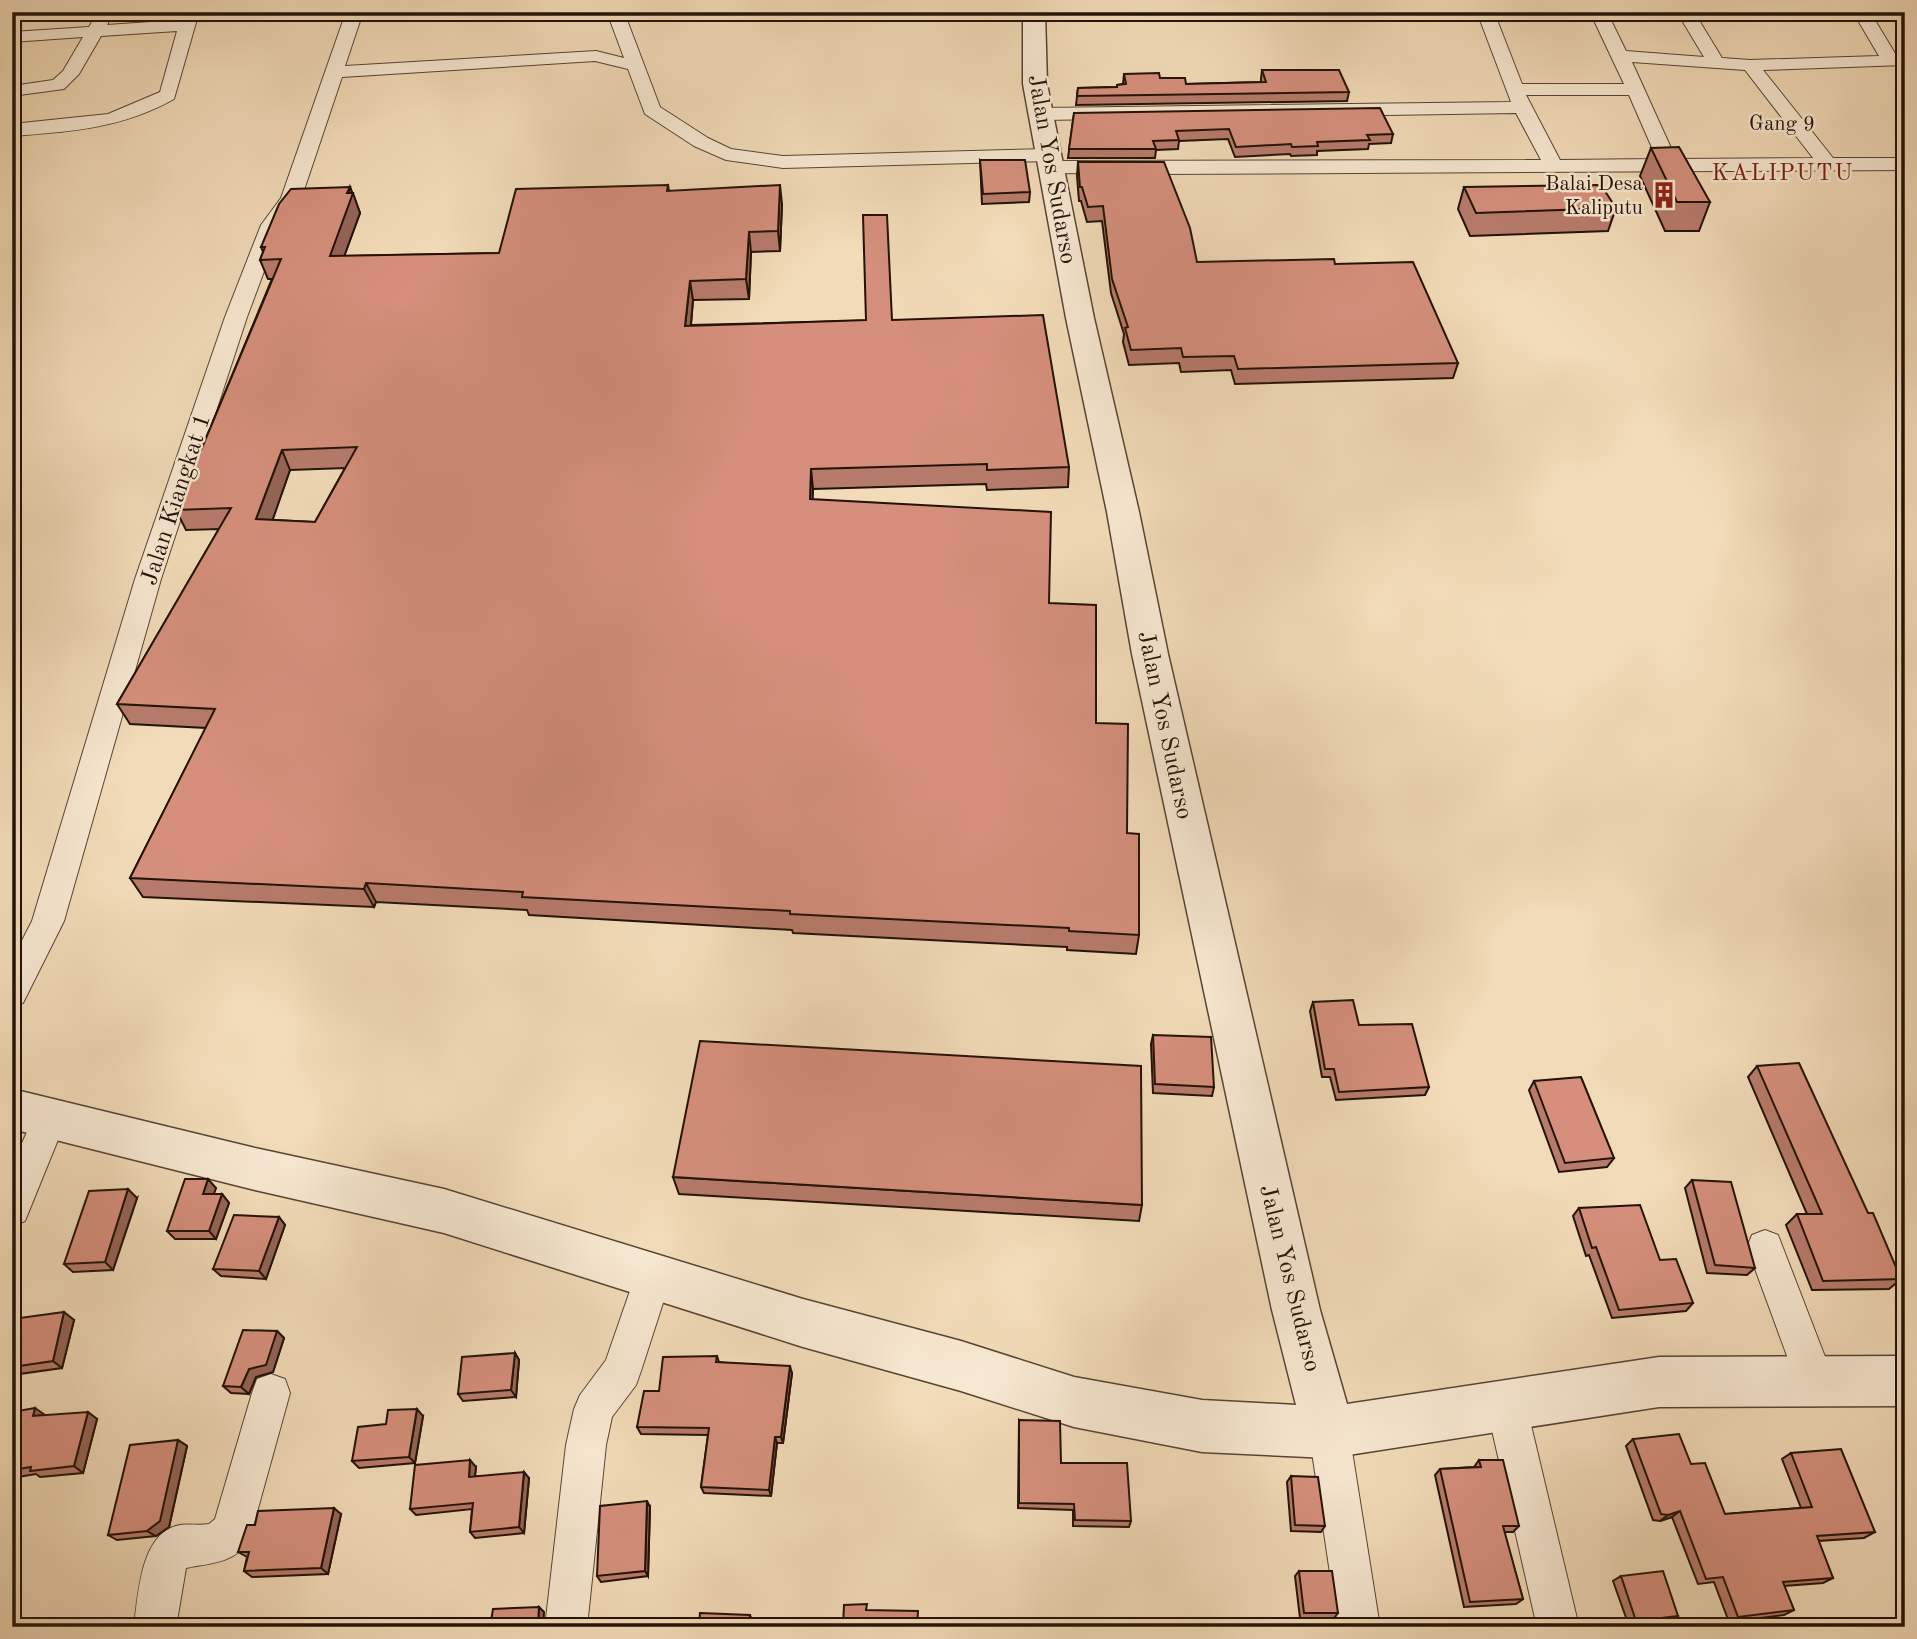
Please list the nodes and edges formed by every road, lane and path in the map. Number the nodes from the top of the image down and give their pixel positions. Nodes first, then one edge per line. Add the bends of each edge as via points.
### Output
1 (105, 12) edge
2 (355, 12) edge
3 (615, 12) edge
4 (1034, 12) edge
5 (1485, 12) edge
6 (1598, 12) edge
7 (1685, 12) edge
8 (1861, 12) edge
9 (189, 18) edge
10 (97, 32) junction
11 (12, 37) edge
12 (1620, 56) junction
13 (1898, 61) edge
14 (1716, 62) junction
15 (635, 64) junction
16 (1750, 65) junction
17 (336, 72) junction
18 (70, 74) junction
19 (12, 77) edge
20 (1636, 90) junction
21 (12, 91) edge
22 (1519, 98) junction
23 (1041, 114) junction
24 (12, 130) edge
25 (1723, 145) dead end
26 (1748, 145) dead end
27 (1811, 146) junction
28 (1905, 149) edge
29 (1663, 155) junction
30 (1051, 161) junction
31 (1827, 163) junction
32 (1905, 164) edge
33 (1554, 166) junction
34 (12, 993) edge
35 (31, 1114) edge
36 (12, 1209) edge
37 (1765, 1247) dead end
38 (653, 1275) junction
39 (1815, 1380) junction
40 (1905, 1381) edge
41 (271, 1393) dead end
42 (1506, 1404) junction
43 (1329, 1432) junction
44 (155, 1627) edge
45 (566, 1627) edge
46 (1359, 1627) edge
47 (1558, 1627) edge

1 - 10 street
2 - 17 street, Jalan Kiangkat 1
3 - 15 street
4 - 23 street, Jalan Yos Sudarso via 1035,83
5 - 22 street
6 - 12 street
7 - 14 street
8 - 13 street
9 - 10 street
9 - 24 street via 168,95 143,111 92,125
10 - 11 street
10 - 18 street
12 - 14 street
12 - 20 street
13 - 16 street
14 - 16 street
15 - 17 street via 596,56
15 - 30 street via 652,110 726,154 783,162
16 - 27 street
17 - 34 street, Jalan Kiangkat 1 via 291,199 271,225 236,317 148,579 48,921
18 - 19 street
18 - 21 street via 50,88
20 - 22 street
20 - 29 street
22 - 23 street
22 - 33 street
23 - 30 street, Jalan Yos Sudarso
25 - 29 street, Gang 9
26 - 27 street, Gang 9
27 - 28 street, Gang 9
27 - 31 street
29 - 31 street
29 - 33 street
30 - 33 street
30 - 43 street, Jalan Yos Sudarso via 1156,680 1296,1310
31 - 32 street
35 - 36 street
35 - 38 street via 444,1211
37 - 39 street
38 - 43 street via 1074,1402 1202,1426
38 - 45 street via 622,1371 594,1409
39 - 40 street
39 - 42 street via 1659,1382
41 - 44 street via 234,1526 228,1538 214,1545 178,1545 170,1553
42 - 43 street
42 - 47 street
43 - 46 street

